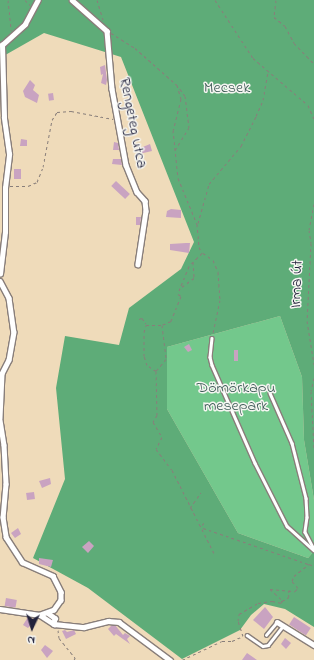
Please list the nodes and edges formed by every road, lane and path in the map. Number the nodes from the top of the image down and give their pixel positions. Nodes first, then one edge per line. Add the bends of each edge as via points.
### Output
1 (8, 0) edge
2 (38, 0) edge
3 (72, 0) edge
4 (97, 0) edge
5 (215, 0) edge
6 (276, 0) edge
7 (107, 31) junction
8 (12, 38) junction
9 (314, 64) edge
10 (268, 72) junction
11 (177, 85) junction
12 (314, 119) edge
13 (119, 120) junction
14 (175, 150) junction
15 (6, 186) junction
16 (314, 204) edge
17 (197, 224) junction
18 (202, 253) junction
19 (193, 262) junction
20 (138, 264) dead end
21 (0, 274) edge
22 (0, 281) edge
23 (180, 288) junction
24 (139, 319) dead end
25 (146, 325) junction
26 (162, 325) junction
27 (212, 338) joint
28 (314, 364) edge
29 (156, 371) junction
30 (314, 378) edge
31 (270, 393) dead end
32 (0, 419) edge
33 (314, 449) edge
34 (201, 492) dead end
35 (189, 508) junction
36 (2, 518) edge
37 (204, 523) dead end
38 (201, 526) junction
39 (202, 528) junction
40 (314, 550) edge
41 (214, 553) dead end
42 (309, 564) junction
43 (314, 566) edge
44 (292, 589) junction
45 (282, 601) junction
46 (0, 609) edge
47 (48, 613) junction
48 (40, 615) junction
49 (277, 622) joint
50 (54, 624) junction
51 (60, 624) junction
52 (284, 626) junction
53 (247, 635) dead end
54 (266, 635) dead end
55 (314, 646) edge
56 (74, 660) edge
57 (170, 660) edge
58 (182, 660) edge

1 - 8 path
2 - 8 street via 26,24
3 - 7 street
4 - 7 path
5 - 10 path via 253,58
6 - 9 path via 274,17 285,26 294,43
7 - 11 path via 135,48
7 - 13 street, Rengeteg utca via 109,68
8 - 15 street via 4,41 1,52 4,117 9,154
10 - 12 path via 308,105
10 - 17 path via 263,100 256,116 241,146 209,184
11 - 14 path via 181,99 173,130
11 - 14 path via 185,96 189,128
13 - 15 path via 71,111 57,112 52,120 43,167 37,182 28,186
13 - 20 street, Rengeteg utca via 130,178 145,201 146,211
14 - 17 path via 178,178
15 - 21 street via 5,232
16 - 28 path, Irma út via 309,230 311,243 307,321
17 - 18 path
18 - 19 path
18 - 27 path via 213,260 218,272 220,300
19 - 23 path
19 - 23 path via 194,278
22 - 32 street via 9,298 14,332 9,360 2,374
23 - 26 path via 178,294 181,296 171,320
24 - 25 path via 142,318
25 - 26 path
25 - 29 path via 144,356 147,365
26 - 29 path via 166,359
27 - 40 lane via 212,365 255,463 287,526
29 - 35 path via 157,415 153,422 162,437 156,448 172,470
30 - 33 path via 311,391
31 - 40 lane via 292,444 306,498 305,532
32 - 36 street via 6,484
34 - 35 path
35 - 38 path
36 - 47 street via 6,537 13,552 26,566 53,576 57,584 61,600 54,610
37 - 38 path
38 - 39 path
39 - 41 path
39 - 42 path
42 - 43 path
42 - 44 path via 294,576 292,581 298,588
44 - 45 path via 288,592 289,597
44 - 45 path via 270,589
45 - 58 path via 252,606 239,614 238,621 244,636 232,641 222,640
46 - 48 street
47 - 48 street
47 - 50 street via 55,618
48 - 50 street
49 - 52 street
49 - 54 lane
50 - 51 street
51 - 56 path via 59,638 76,658
51 - 57 street via 84,627 108,621 120,622
52 - 53 lane via 268,645 263,646
52 - 55 street

